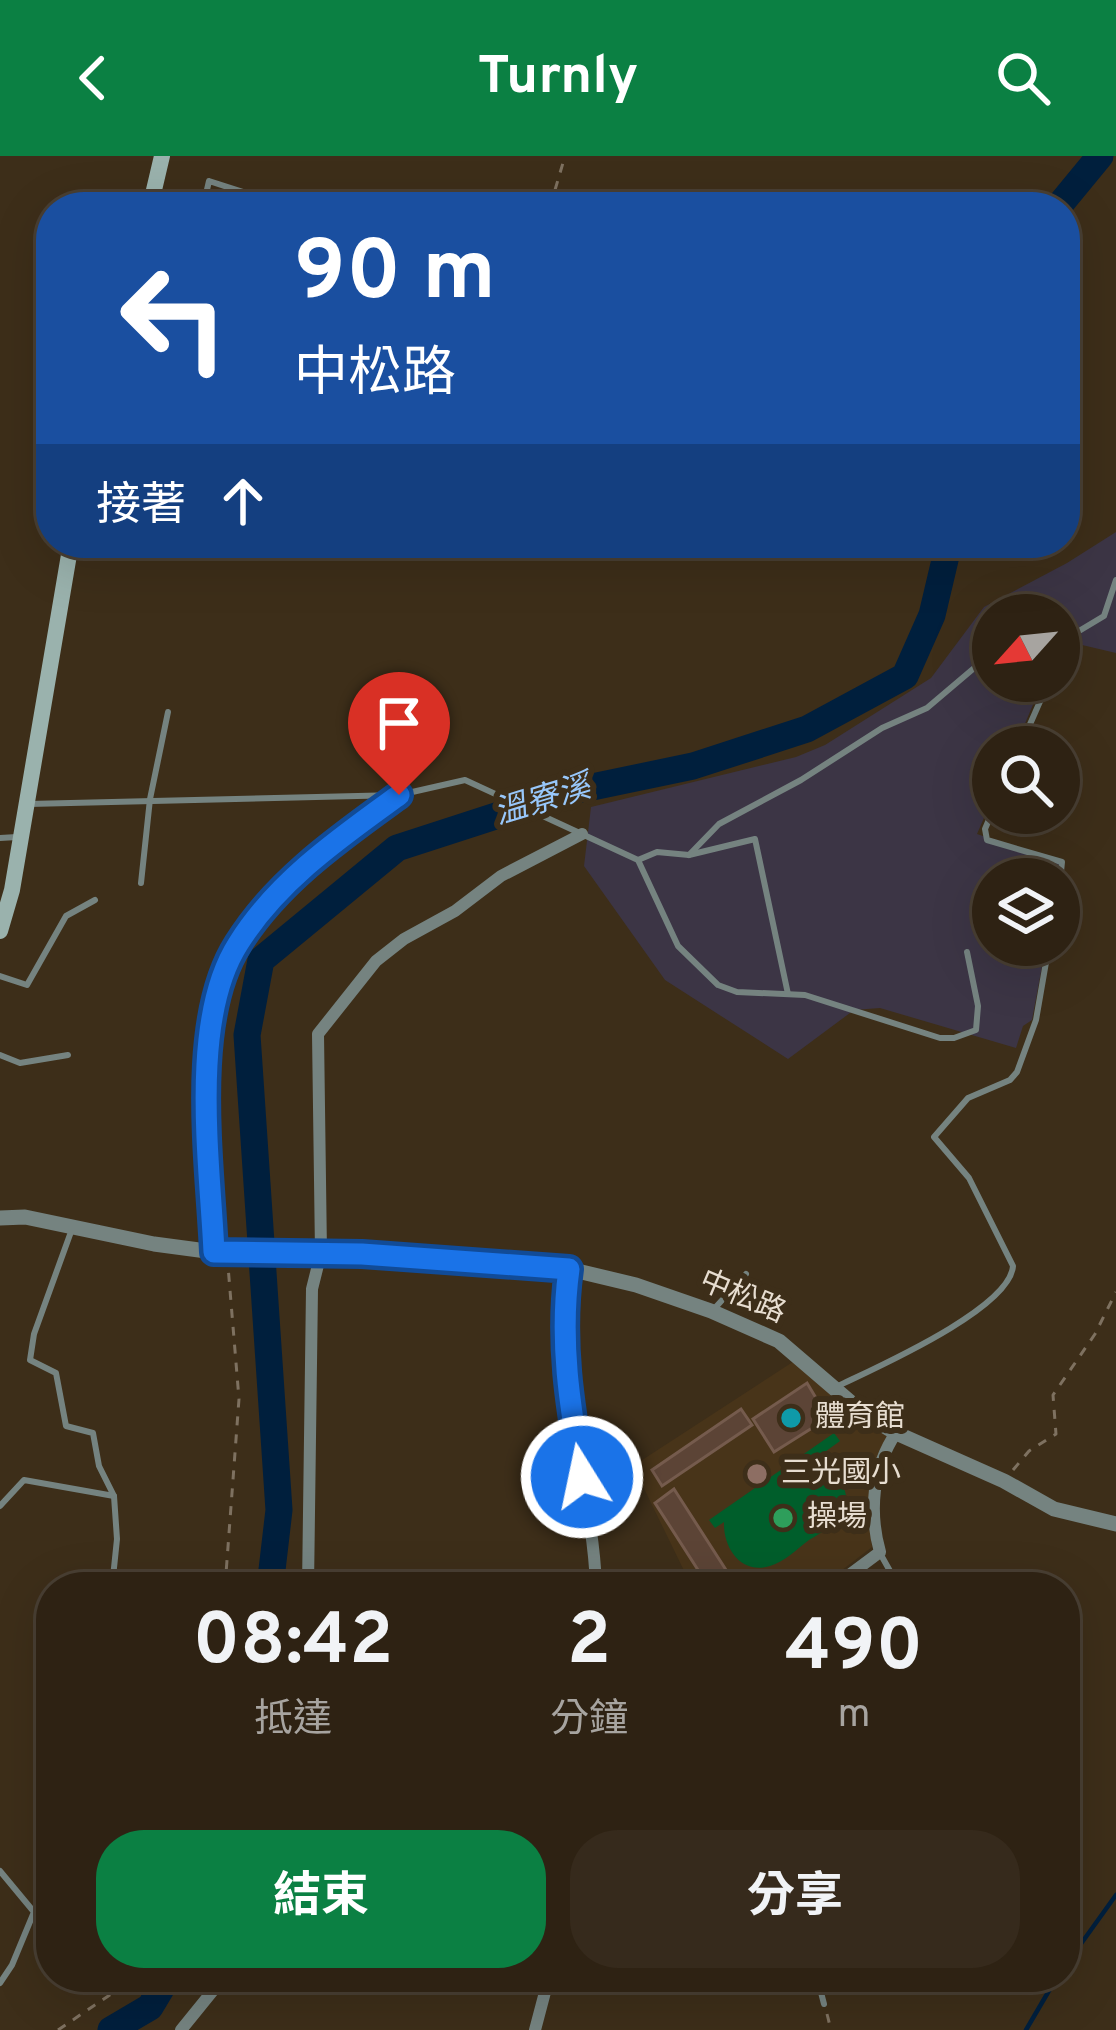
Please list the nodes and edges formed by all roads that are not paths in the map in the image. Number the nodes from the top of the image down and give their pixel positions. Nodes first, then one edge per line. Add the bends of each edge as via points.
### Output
1 (162, 156) edge
2 (154, 192) edge
3 (206, 192) edge
4 (243, 192) edge
5 (68, 558) edge
6 (1116, 580) edge
7 (1080, 630) edge
8 (972, 670) edge
9 (169, 712) dead end
10 (399, 795) junction
11 (149, 799) junction
12 (25, 804) junction
13 (986, 834) edge
14 (582, 835) junction
15 (20, 836) junction
16 (0, 838) edge
17 (689, 855) junction
18 (1048, 858) edge
19 (638, 860) junction
20 (141, 883) dead end
21 (94, 899) dead end
22 (0, 931) edge
23 (968, 952) dead end
24 (1045, 966) edge
25 (0, 976) edge
26 (788, 994) junction
27 (0, 1055) edge
28 (68, 1055) dead end
29 (0, 1218) edge
30 (72, 1228) junction
31 (321, 1252) junction
32 (227, 1253) junction
33 (569, 1269) junction
34 (746, 1274) dead end
35 (712, 1311) junction
36 (834, 1387) junction
37 (896, 1433) junction
38 (114, 1496) junction
39 (0, 1505) edge
40 (1116, 1524) edge
41 (880, 1552) junction
42 (113, 1572) edge
43 (308, 1572) edge
44 (596, 1572) edge
45 (853, 1572) edge
46 (890, 1572) edge
47 (0, 1871) edge
48 (0, 1984) edge
49 (212, 1992) edge
50 (545, 1992) edge
51 (821, 1992) edge
52 (824, 2004) road end
53 (181, 2030) edge
54 (535, 2030) edge

1 - 2 main road
3 - 4 lane via 209,181
5 - 12 main road
6 - 7 lane via 1104,616
8 - 17 lane via 927,708 718,824
9 - 11 lane
10 - 11 lane
10 - 14 lane via 465,781
10 - 32 street via 300,870 237,945 206,1068
11 - 12 lane
11 - 20 lane
12 - 15 main road
13 - 18 lane
14 - 19 lane
14 - 31 street via 404,939 318,1034
15 - 16 lane
15 - 22 main road
17 - 19 lane via 657,852
17 - 26 lane via 755,839
19 - 26 lane via 678,946 718,985
21 - 25 lane via 66,916 27,985
23 - 26 lane via 976,1030 953,1038
24 - 36 lane via 1017,1072 968,1098 934,1137 976,1189 1012,1274 942,1334
27 - 28 lane via 20,1063
29 - 30 street
30 - 32 street
30 - 38 lane via 30,1360 56,1373 66,1426 93,1433
31 - 32 street, 中松路
31 - 33 street, 中松路
31 - 43 street via 312,1289
33 - 35 street, 中松路
33 - 44 street via 564,1374
34 - 35 lane
35 - 36 street, 中松路 via 779,1341
36 - 37 street, 中松路
37 - 40 street, 中松路 via 1054,1509
37 - 41 street via 873,1496
38 - 39 lane via 24,1480
38 - 42 lane
41 - 45 street
41 - 46 lane
47 - 48 lane via 34,1912
49 - 53 street
50 - 54 street
51 - 52 lane

